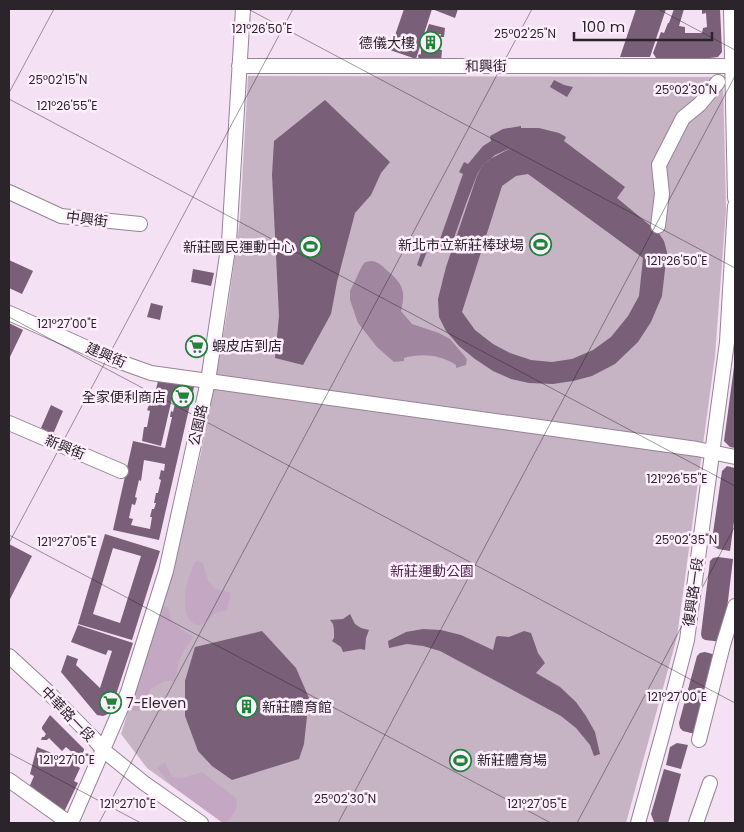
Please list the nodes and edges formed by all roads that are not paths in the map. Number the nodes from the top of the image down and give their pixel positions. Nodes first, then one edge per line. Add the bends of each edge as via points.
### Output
1 (243, 9) edge
2 (731, 9) edge
3 (239, 66) junction
4 (732, 66) junction
5 (718, 82) dead end
6 (9, 192) edge
7 (735, 198) edge
8 (735, 206) edge
9 (140, 224) dead end
10 (658, 226) dead end
11 (9, 312) edge
12 (208, 381) junction
13 (9, 423) edge
14 (713, 451) junction
15 (735, 457) edge
16 (121, 471) dead end
17 (735, 606) edge
18 (9, 656) edge
19 (699, 740) dead end
20 (103, 750) junction
21 (9, 780) edge
22 (710, 783) dead end
23 (70, 823) edge
24 (201, 823) edge
25 (638, 823) edge
26 (696, 823) edge

1 - 3 street, 公園路
2 - 4 street
3 - 4 street, 和興街
3 - 12 street, 公園路 via 229,242
4 - 7 street
5 - 10 street via 683,118 659,165 662,194
6 - 9 street, 中興街 via 61,216
8 - 14 street, 復興路一段 via 727,342
11 - 12 street, 建興街 via 151,374
12 - 14 street, 建興街
12 - 20 street, 公園路 via 166,571 128,692
13 - 16 street, 新興街
14 - 15 street, 建興街
14 - 25 street, 復興路一段 via 687,640
17 - 19 street
18 - 20 street, 中華路一段
20 - 23 street, 公園路
20 - 24 street, 中華路一段
21 - 23 street
22 - 26 street

